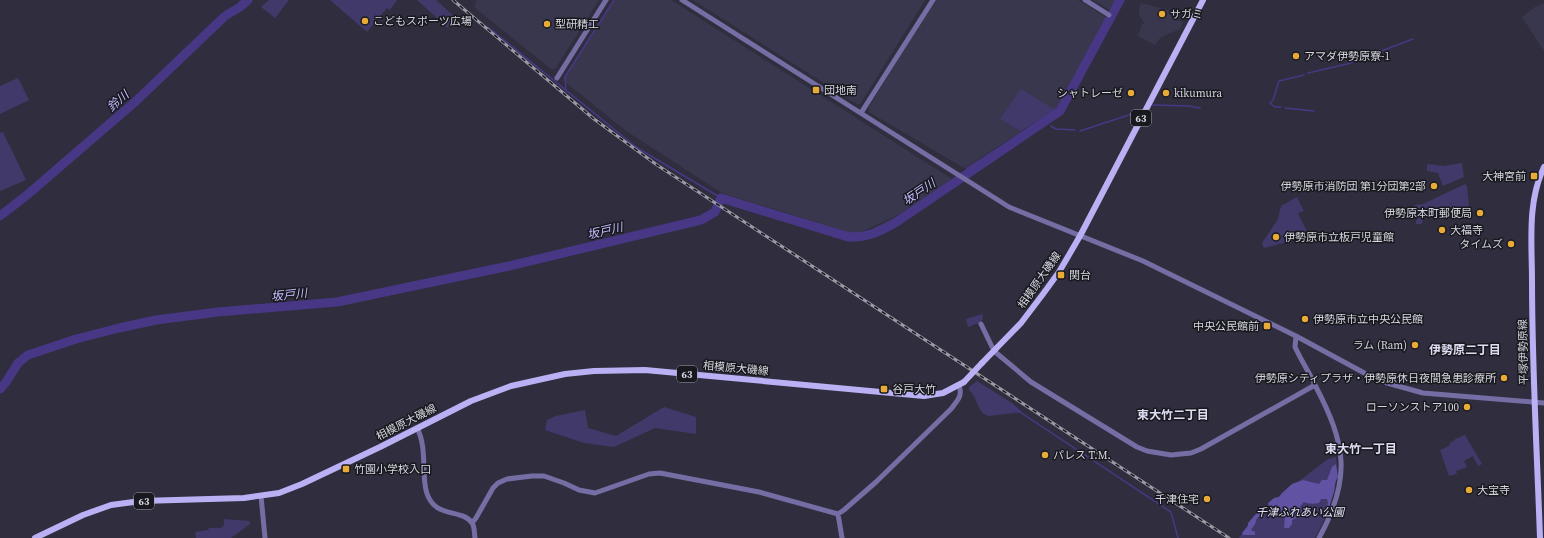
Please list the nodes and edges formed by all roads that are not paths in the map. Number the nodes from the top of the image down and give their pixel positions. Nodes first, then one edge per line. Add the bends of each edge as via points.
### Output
1 (606, 0) edge
2 (682, 0) edge
3 (933, 0) edge
4 (1085, 0) edge
5 (1203, 0) edge
6 (1109, 15) dead end
7 (557, 78) dead end
8 (860, 113) junction
9 (1544, 167) edge
10 (1080, 236) junction
11 (981, 324) dead end
12 (1296, 336) junction
13 (994, 350) junction
14 (962, 384) junction
15 (1315, 385) junction
16 (1534, 402) junction
17 (1544, 403) edge
18 (417, 428) junction
19 (261, 496) junction
20 (838, 514) junction
21 (472, 523) junction
22 (35, 538) edge
23 (265, 538) edge
24 (475, 538) edge
25 (842, 538) edge
26 (1319, 538) edge
27 (1540, 538) edge

1 - 7 street
2 - 8 street
3 - 8 street
4 - 6 street
5 - 10 main road, 相模原大磯線 / 63
8 - 10 street via 1009,207
9 - 16 main road, 平塚伊勢原線 via 1536,189 1532,216
10 - 12 street via 1143,261
10 - 13 main road, 相模原大磯線 / 63 via 1043,294
11 - 13 street
12 - 15 street via 1295,347
12 - 16 street via 1368,375 1403,388 1436,395
13 - 14 main road, 相模原大磯線 / 63, bridge
13 - 15 street via 1031,382 1120,438 1147,451 1171,455 1201,449
14 - 18 main road, 相模原大磯線 / 63 via 943,393 924,396 652,370 589,371 544,378 496,391
14 - 20 street via 959,399 951,409 876,482
15 - 26 street via 1334,423 1342,467 1334,508
16 - 17 street
16 - 27 main road, 平塚伊勢原線
18 - 19 main road, 相模原大磯線 / 63 via 298,486
18 - 21 street via 422,440 424,480 430,500 439,509 464,517
19 - 22 main road, 相模原大磯線 / 63 via 141,501 111,505
19 - 23 street
20 - 21 street via 759,492 660,472 595,493 579,490 544,476 507,479 492,488
20 - 25 street
21 - 24 street

